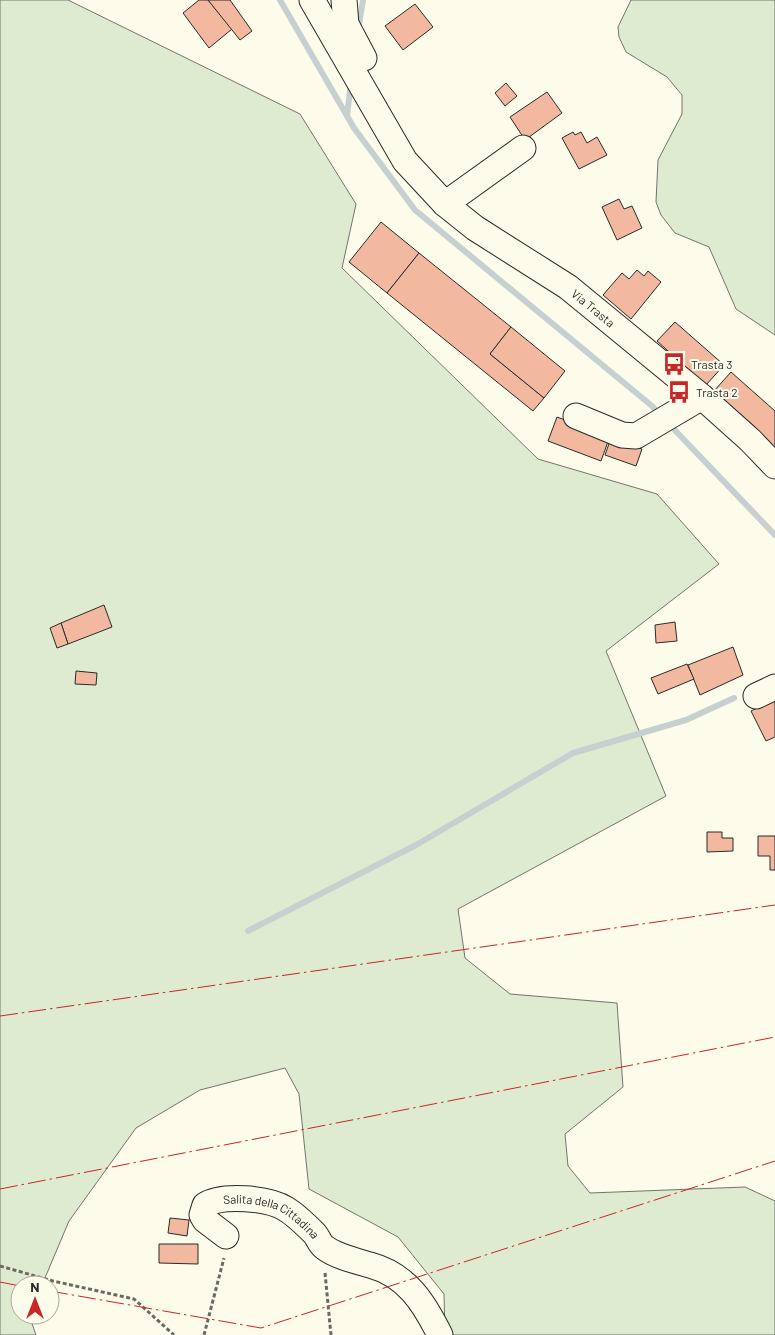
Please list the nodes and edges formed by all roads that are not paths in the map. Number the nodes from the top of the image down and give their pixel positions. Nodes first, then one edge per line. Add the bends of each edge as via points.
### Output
1 (312, 0) edge
2 (344, 0) edge
3 (523, 148) dead end
4 (406, 161) junction
5 (445, 204) junction
6 (698, 399) junction
7 (576, 416) dead end
8 (775, 466) edge
9 (226, 1236) road end
10 (440, 1335) edge

1 - 4 street, Via Trasta
2 - 4 street via 346,24 403,132
3 - 5 street
4 - 5 street, Via Trasta
5 - 6 street, Via Trasta via 475,228 568,287
6 - 7 street via 636,436 622,435
6 - 8 street, Via Trasta via 750,440
9 - 10 street, Salita della Cittadina via 202,1215 205,1205 210,1202 256,1200 286,1208 324,1246 345,1257 378,1267 402,1281 420,1299

